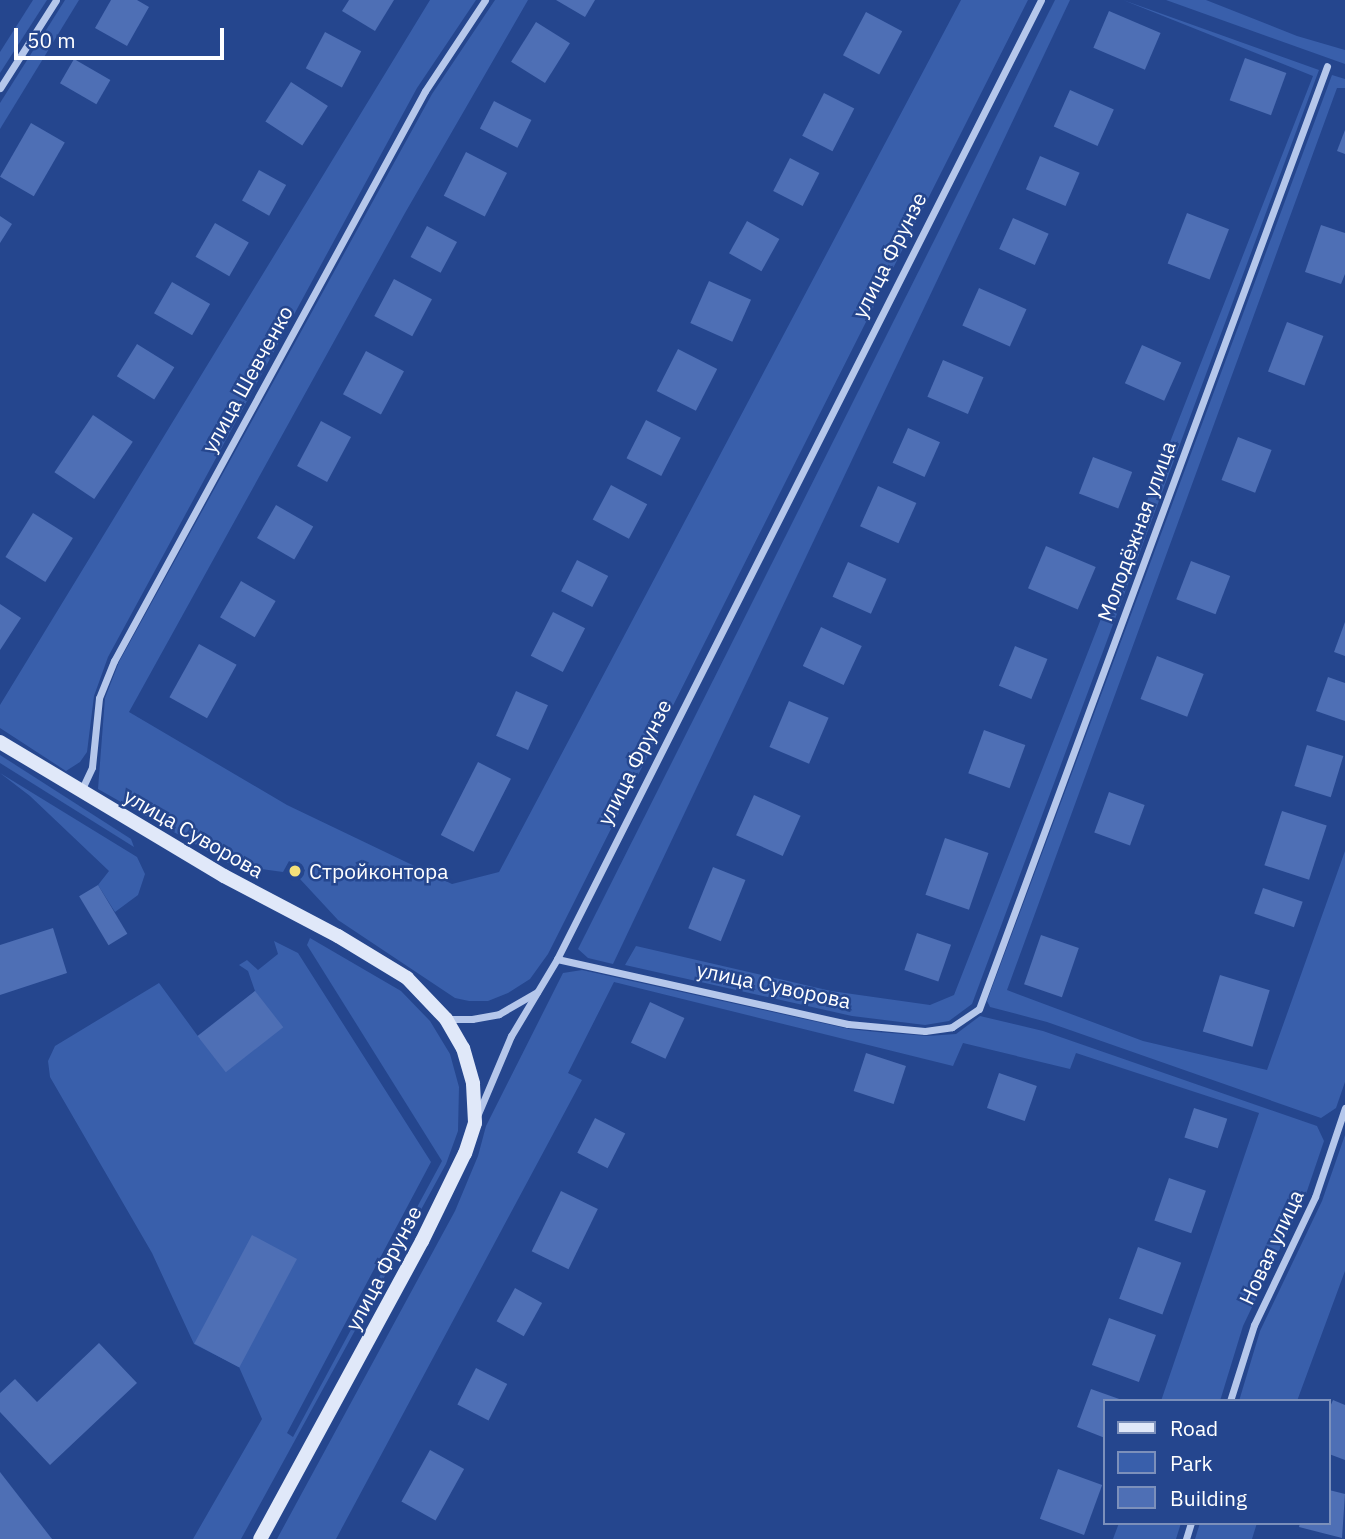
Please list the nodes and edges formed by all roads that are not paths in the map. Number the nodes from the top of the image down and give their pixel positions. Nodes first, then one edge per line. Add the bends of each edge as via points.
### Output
1 (56, 0) edge
2 (485, 0) edge
3 (1041, 0) edge
4 (1326, 66) dead end
5 (0, 88) edge
6 (0, 742) edge
7 (81, 791) junction
8 (558, 959) junction
9 (539, 991) junction
10 (979, 1009) joint
11 (446, 1018) junction
12 (1345, 1108) edge
13 (475, 1124) junction
14 (1342, 1130) edge
15 (1231, 1399) edge
16 (260, 1539) edge

1 - 5 street
2 - 7 street, улица Шевченко via 425,91 114,661 99,698 92,767
3 - 8 street, улица Фрунзе
4 - 10 street, Молодёжная улица
6 - 7 main road, улица Суворова
7 - 11 main road, улица Суворова via 407,978
8 - 9 street, улица Фрунзе
8 - 10 street, улица Суворова via 848,1024 926,1031 952,1027
9 - 11 street via 499,1014 472,1020
9 - 13 street, улица Фрунзе via 511,1036
11 - 13 main road, улица Суворова via 463,1048 473,1084
12 - 14 street, Новая улица
13 - 16 main road, улица Фрунзе via 439,1209
14 - 15 street, Новая улица via 1254,1325

